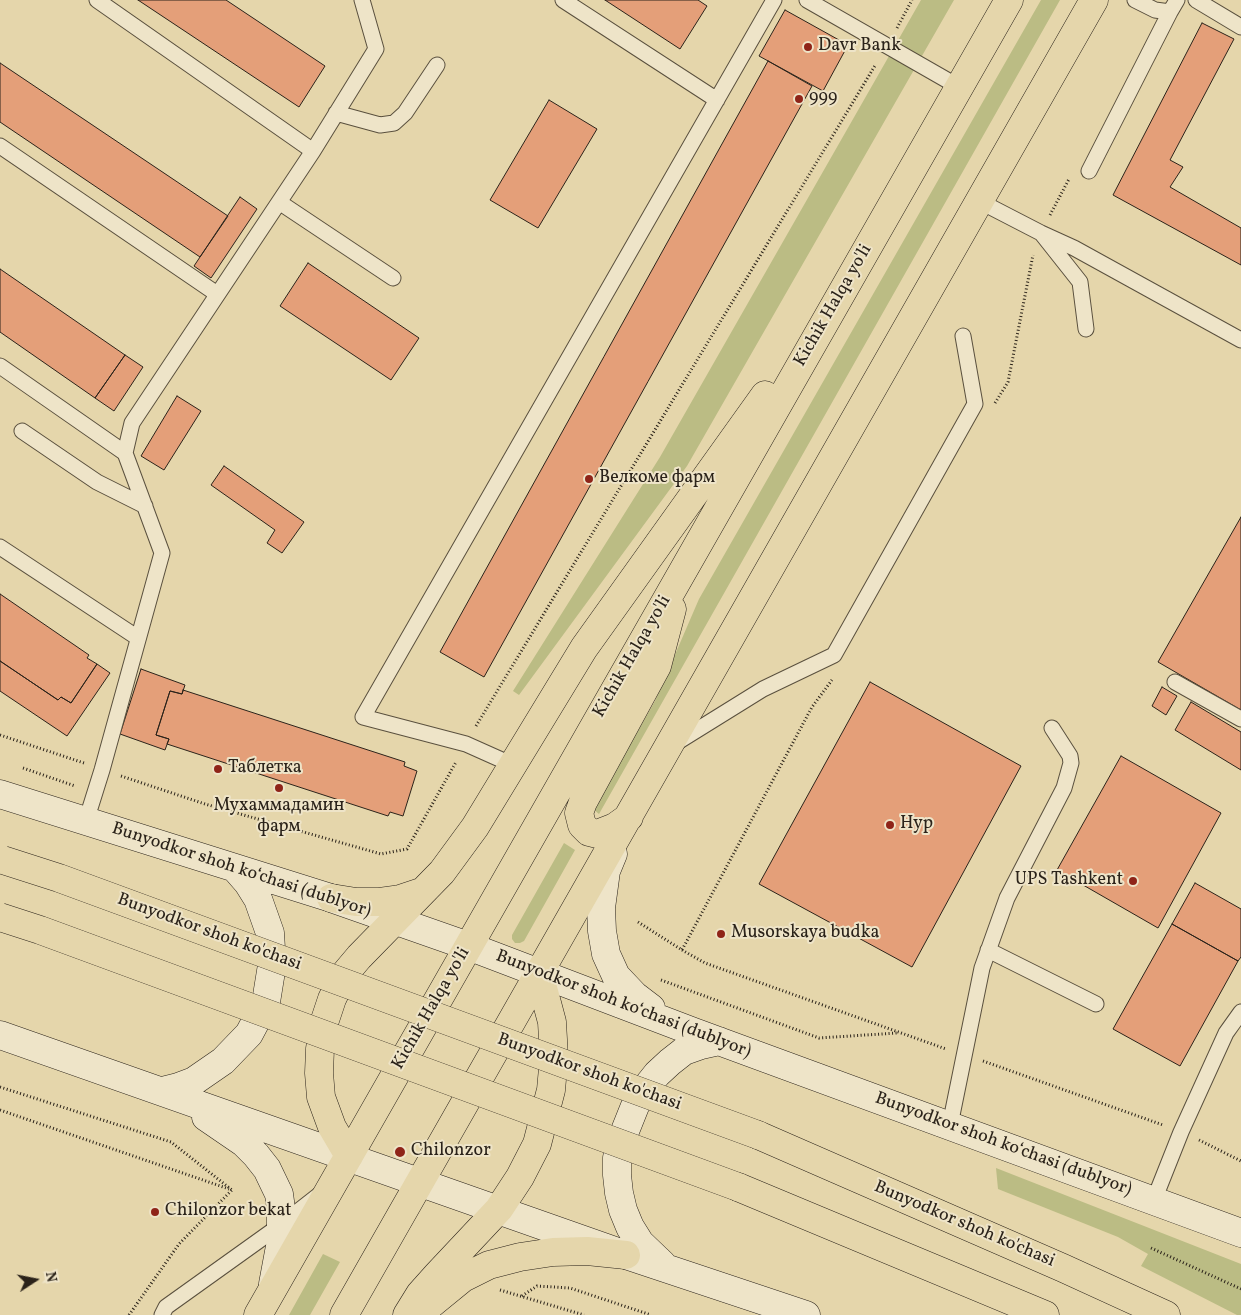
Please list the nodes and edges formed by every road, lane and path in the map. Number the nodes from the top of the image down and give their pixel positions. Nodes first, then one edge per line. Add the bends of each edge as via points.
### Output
1 (97, 0) edge
2 (351, 0) edge
3 (563, 0) edge
4 (774, 0) edge
5 (807, 0) edge
6 (912, 0) edge
7 (1009, 0) edge
8 (1094, 0) edge
9 (1135, 0) edge
10 (1196, 0) edge
11 (363, 4) edge
12 (1174, 6) edge
13 (1241, 27) edge
14 (887, 46) junction
15 (437, 65) dead end
16 (959, 86) junction
17 (717, 100) junction
18 (336, 113) junction
19 (0, 146) edge
20 (313, 151) junction
21 (1089, 171) dead end
22 (979, 201) junction
23 (279, 202) junction
24 (1041, 233) junction
25 (863, 256) junction
26 (393, 278) dead end
27 (217, 294) junction
28 (1086, 329) dead end
29 (963, 336) dead end
30 (1241, 340) edge
31 (0, 366) edge
32 (22, 431) dead end
33 (125, 453) junction
34 (145, 506) junction
35 (0, 547) edge
36 (684, 569) junction
37 (138, 638) junction
38 (1175, 682) dead end
39 (1241, 719) edge
40 (1052, 728) dead end
41 (0, 735) edge
42 (466, 744) junction
43 (667, 749) junction
44 (513, 765) junction
45 (22, 768) dead end
46 (102, 770) junction
47 (83, 789) dead end
48 (0, 794) edge
49 (629, 817) junction
50 (86, 821) junction
51 (2, 860) edge
52 (235, 868) junction
53 (423, 891) junction
54 (331, 898) junction
55 (0, 917) edge
56 (394, 920) junction
57 (468, 946) junction
58 (988, 950) junction
59 (539, 973) junction
60 (653, 978) dead end
61 (1096, 1004) dead end
62 (1241, 1012) edge
63 (899, 1032) dead end
64 (0, 1034) edge
65 (706, 1037) junction
66 (0, 1087) edge
67 (162, 1091) junction
68 (0, 1110) edge
69 (950, 1126) junction
70 (348, 1156) junction
71 (420, 1182) junction
72 (333, 1184) junction
73 (232, 1190) junction
74 (1154, 1200) junction
75 (499, 1209) junction
76 (282, 1224) junction
77 (1241, 1233) edge
78 (1151, 1248) dead end
79 (626, 1254) junction
80 (668, 1269) junction
81 (1241, 1289) edge
82 (497, 1290) dead end
83 (272, 1291) junction
84 (522, 1296) junction
85 (129, 1315) edge
86 (162, 1315) edge
87 (258, 1315) edge
88 (344, 1315) edge
89 (407, 1315) edge
90 (419, 1315) edge
91 (584, 1315) edge
92 (651, 1315) edge
93 (806, 1315) edge
94 (1045, 1315) edge
95 (1166, 1315) edge

1 - 20 lane
2 - 11 lane
3 - 17 lane
4 - 17 lane
5 - 14 lane
6 - 14 path
7 - 16 main road, Kichik Halqa yo'li
8 - 22 main road
9 - 12 lane via 1155,10
10 - 13 lane
11 - 18 lane via 376,49
12 - 21 lane
14 - 16 lane
14 - 42 path
15 - 18 lane via 406,112 394,124 380,125
16 - 25 main road, Kichik Halqa yo'li
17 - 42 lane via 363,717
18 - 20 lane
19 - 27 lane
20 - 23 lane
22 - 24 lane
22 - 43 main road
23 - 26 lane
23 - 27 lane
24 - 28 lane via 1080,282
24 - 30 lane
25 - 36 main road, Kichik Halqa yo'li
25 - 44 main road via 584,648
27 - 33 lane via 132,423
29 - 43 lane via 975,404 834,655 763,690
31 - 33 lane
32 - 34 lane via 97,482
33 - 34 lane
34 - 37 lane via 162,553
35 - 37 lane
36 - 49 main road via 657,666 579,813 582,824 589,832 597,834 605,833
36 - 57 main road, Kichik Halqa yo'li
37 - 46 lane
38 - 39 lane
40 - 58 lane via 1070,756 1071,764 1064,788 1007,898
41 - 46 path
42 - 44 lane
42 - 46 path via 407,849 381,854 205,804
43 - 49 main road
44 - 53 main road via 475,827 442,872
45 - 47 path
46 - 50 lane
48 - 50 street, Bunyodkor shoh koʻchasi (dublyor)
49 - 59 main road
49 - 65 street via 606,871 602,893 601,923 606,954 616,976 634,995 663,1016
50 - 52 street, Bunyodkor shoh koʻchasi (dublyor)
51 - 95 main road, Bunyodkor shoh ko'chasi, bridge via 59,878 758,1135
52 - 54 street, Bunyodkor shoh koʻchasi (dublyor)
52 - 67 street via 258,899 270,933 272,965 266,1002 249,1034 223,1061 194,1081
53 - 54 main road via 400,900 378,902
53 - 56 main road
54 - 56 street, Bunyodkor shoh koʻchasi (dublyor)
55 - 94 main road, bridge via 738,1187
56 - 57 street, Bunyodkor shoh koʻchasi (dublyor)
56 - 70 main road via 343,976 324,1023 319,1073 321,1097
57 - 59 street, Bunyodkor shoh koʻchasi (dublyor)
57 - 70 main road, Kichik Halqa yo'li
58 - 61 lane
58 - 69 lane
59 - 65 street, Bunyodkor shoh koʻchasi (dublyor)
59 - 71 main road
59 - 75 main road via 554,1039 551,1090 529,1161
60 - 63 path via 819,1038
62 - 74 lane via 1226,1033
64 - 67 street
65 - 69 street, Bunyodkor shoh koʻchasi (dublyor)
65 - 80 street via 700,1045 670,1062 645,1089 621,1141 618,1158 619,1193 630,1227 640,1243
66 - 73 path via 171,1142
67 - 70 street
67 - 76 street via 218,1124 256,1155 279,1194
68 - 73 path
69 - 74 street, Bunyodkor shoh koʻchasi (dublyor)
70 - 71 street
70 - 72 main road, Kichik Halqa yo'li
71 - 75 street
71 - 88 main road
72 - 76 lane
72 - 83 main road, Kichik Halqa yo'li
73 - 85 path via 179,1244
74 - 77 street, Bunyodkor shoh koʻchasi (dublyor)
75 - 79 street
75 - 89 main road via 420,1294
76 - 83 street
76 - 86 lane via 166,1308
78 - 81 path
79 - 80 street
79 - 90 main road via 553,1252 489,1264 462,1278
80 - 93 street
82 - 84 path
83 - 87 main road, Kichik Halqa yo'li
84 - 91 path
84 - 92 path via 537,1286 570,1288

